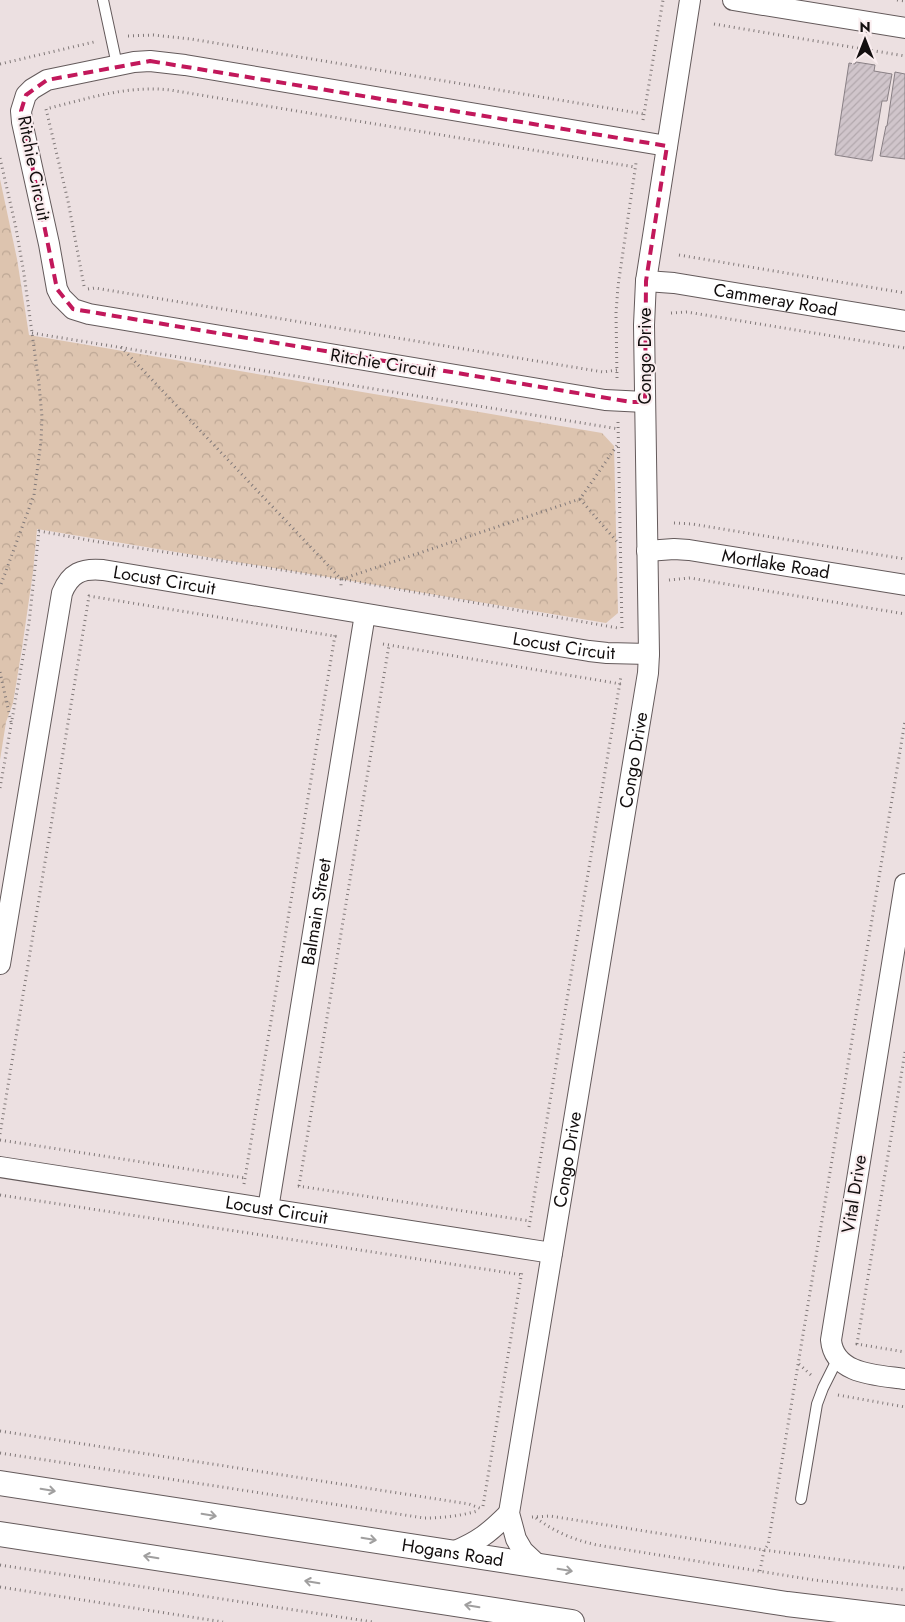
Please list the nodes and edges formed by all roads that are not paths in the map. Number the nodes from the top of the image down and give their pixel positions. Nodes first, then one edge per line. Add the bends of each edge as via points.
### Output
1 (103, 0) edge
2 (690, 0) edge
3 (733, 0) edge
4 (905, 28) edge
5 (117, 65) junction
6 (667, 146) junction
7 (646, 281) junction
8 (905, 321) edge
9 (645, 402) junction
10 (647, 551) junction
11 (905, 585) edge
12 (365, 614) junction
13 (649, 654) junction
14 (905, 884) edge
15 (0, 964) edge
16 (0, 1167) edge
17 (268, 1209) junction
18 (552, 1253) junction
19 (838, 1358) junction
20 (905, 1379) edge
21 (0, 1483) edge
22 (801, 1500) dead end
23 (509, 1513) junction
24 (0, 1534) edge
25 (453, 1552) junction
26 (539, 1566) junction
27 (507, 1617) edge
28 (905, 1618) edge
29 (572, 1622) edge

1 - 5 lane
2 - 6 street, Congo Drive
3 - 4 street
5 - 6 street, Ritchie Circuit via 150,61 185,65
5 - 9 street, Ritchie Circuit via 47,80 26,96 21,112 57,289 73,309 604,400
6 - 7 street, Congo Drive
7 - 8 street, Cammeray Road
7 - 9 street, Congo Drive
9 - 10 street, Congo Drive
10 - 11 street, Mortlake Road via 689,550
10 - 13 street, Congo Drive
12 - 13 street, Locust Circuit via 589,651
12 - 15 street, Locust Circuit via 103,570 83,571 69,580 62,593
12 - 17 street, Balmain Street
13 - 18 street, Congo Drive
14 - 19 street, Vital Drive via 831,1332 831,1342
16 - 17 street, Locust Circuit
17 - 18 street, Locust Circuit
18 - 23 street, Congo Drive
19 - 20 street via 854,1370
19 - 22 lane via 817,1404
21 -> 25 street, Hogans Road
23 - 25 street via 488,1534
23 - 26 street, Congo Drive via 516,1539
27 -> 24 street
25 - 26 street, Hogans Road
26 -> 28 street, Hogans Road via 787,1604
27 - 29 street

